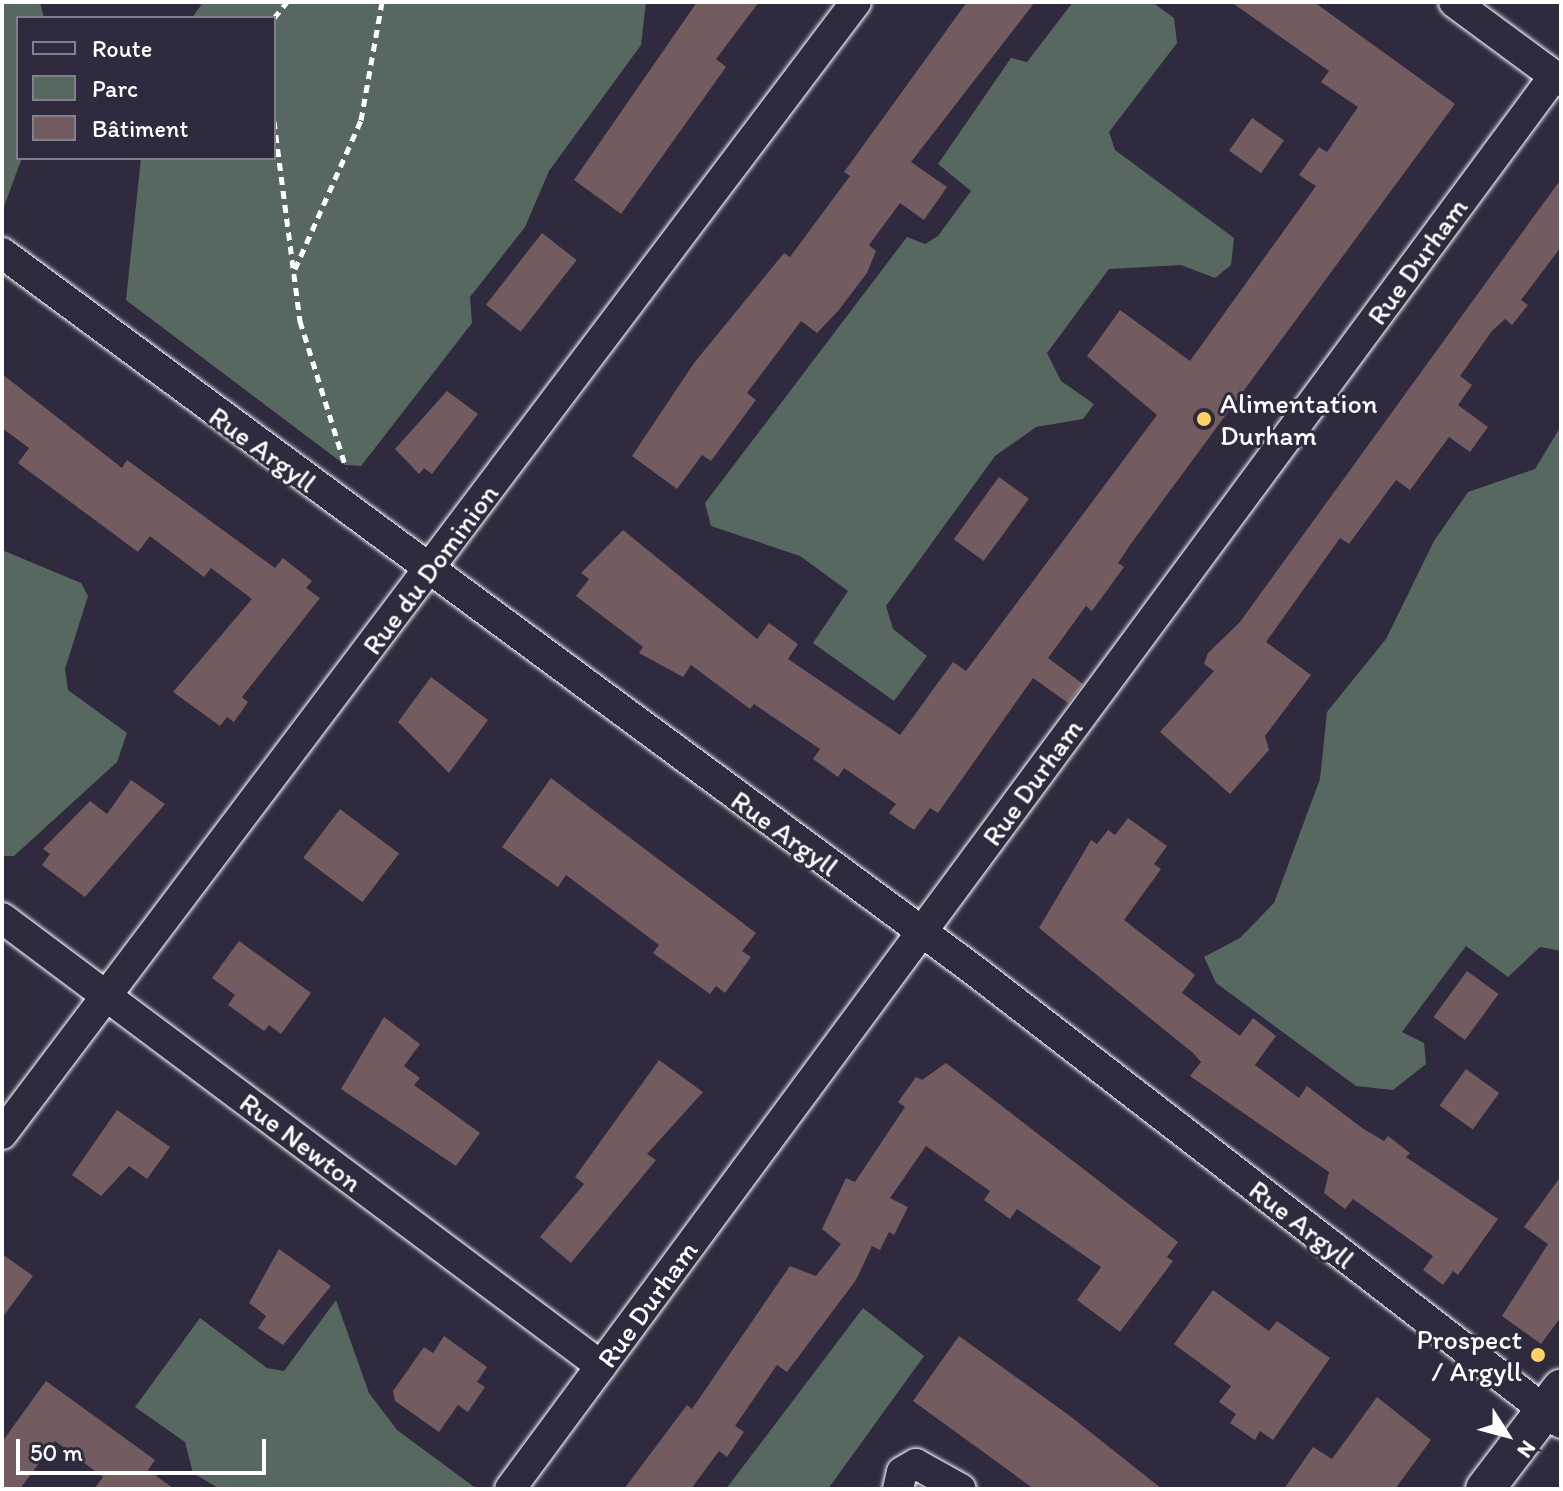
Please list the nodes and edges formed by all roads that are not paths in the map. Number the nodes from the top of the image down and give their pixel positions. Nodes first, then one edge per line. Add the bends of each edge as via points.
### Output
1 (856, 2) edge
2 (1454, 2) edge
3 (1558, 78) edge
4 (2, 253) edge
5 (429, 570) junction
6 (2, 918) edge
7 (921, 932) junction
8 (107, 996) junction
9 (2, 1134) edge
10 (601, 1366) junction
11 (1555, 1408) edge
12 (510, 1489) edge
13 (898, 1489) edge
14 (961, 1489) edge
15 (1485, 1489) edge

1 - 5 street, Rue du Dominion
2 - 3 street
3 - 7 street, Rue Durham
4 - 5 street, Rue Argyll
5 - 7 street, Rue Argyll
5 - 8 street, Rue du Dominion
6 - 8 street, Rue Newton
7 - 10 street, Rue Durham
7 - 11 street, Rue Argyll
8 - 9 street, Rue du Dominion
8 - 10 street, Rue Newton
10 - 12 street, Rue Durham
11 - 15 street
13 - 14 street via 902,1472 916,1464

